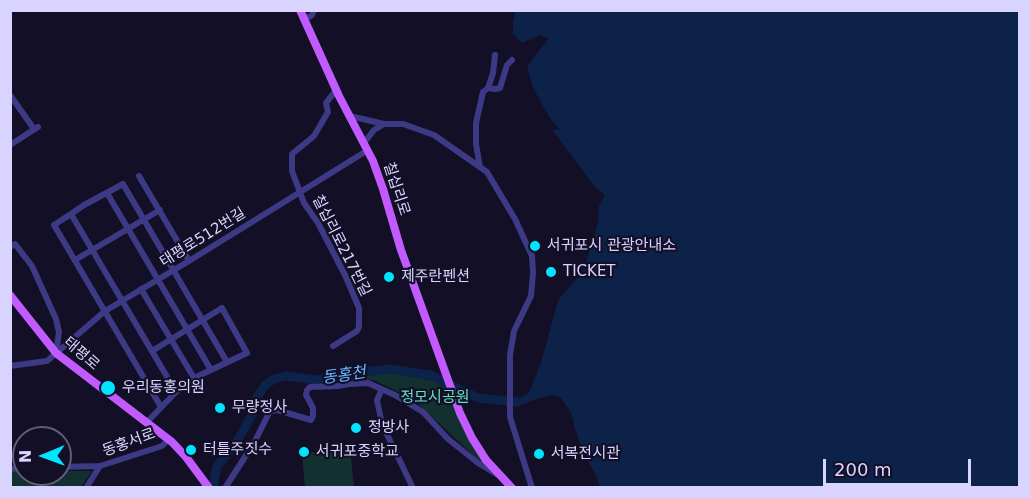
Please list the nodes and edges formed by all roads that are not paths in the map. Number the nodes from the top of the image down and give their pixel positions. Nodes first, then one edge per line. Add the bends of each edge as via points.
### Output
1 (300, 10) edge
2 (314, 10) edge
3 (304, 20) junction
4 (495, 55) dead end
5 (512, 60) dead end
6 (488, 88) junction
7 (336, 90) junction
8 (10, 95) edge
9 (350, 116) junction
10 (384, 124) junction
11 (10, 145) edge
12 (366, 147) junction
13 (480, 167) junction
14 (139, 176) dead end
15 (300, 192) junction
16 (108, 193) junction
17 (160, 210) junction
18 (71, 214) junction
19 (144, 221) junction
20 (130, 229) junction
21 (10, 247) edge
22 (92, 250) junction
23 (75, 260) junction
24 (189, 261) junction
25 (173, 271) junction
26 (159, 279) junction
27 (141, 289) junction
28 (10, 295) edge
29 (122, 300) junction
30 (105, 311) junction
31 (202, 320) junction
32 (188, 329) junction
33 (171, 339) junction
34 (333, 346) dead end
35 (152, 351) junction
36 (56, 353) junction
37 (228, 362) junction
38 (10, 366) edge
39 (211, 370) junction
40 (194, 378) junction
41 (382, 389) junction
42 (176, 392) junction
43 (161, 407) junction
44 (147, 422) junction
45 (169, 439) junction
46 (100, 466) junction
47 (72, 467) edge
48 (501, 477) junction
49 (207, 485) edge
50 (411, 486) edge
51 (86, 488) edge
52 (225, 488) edge
53 (512, 488) edge
54 (532, 488) edge

1 - 3 main road, 칠십리로
2 - 3 street
3 - 7 main road, 칠십리로
4 - 6 street
5 - 6 street via 500,88
6 - 13 street via 483,92 476,123
7 - 9 main road, 칠십리로
7 - 15 street, 칠십리로217번길 via 326,103 327,112 314,136 292,154 292,171
8 - 11 street via 36,128
9 - 10 street
9 - 12 main road, 칠십리로
10 - 12 street, 태평로512번길 via 374,130
10 - 13 street via 402,124 434,135
12 - 15 street, 태평로512번길
12 - 48 main road, 칠십리로 via 460,413 486,460
13 - 54 street via 487,172 515,219 532,256 531,296 514,331 510,355 510,417
14 - 17 street
15 - 24 street, 태평로512번길
15 - 34 street, 칠십리로217번길 via 359,308 357,331
16 - 18 street
16 - 19 street via 123,184
16 - 20 street
17 - 19 street
17 - 24 street
18 - 22 street
18 - 23 street via 54,225
19 - 20 street
19 - 25 street
20 - 22 street
20 - 26 street
21 - 36 street via 15,244 32,266 56,319
22 - 23 street
22 - 29 street
23 - 30 street
24 - 25 street, 태평로512번길
25 - 26 street, 태평로512번길
25 - 31 street
26 - 27 street, 태평로512번길
26 - 32 street
27 - 29 street, 태평로512번길
27 - 33 street
28 - 36 main road, 태평로
29 - 30 street, 태평로512번길
29 - 35 street
30 - 36 street, 태평로512번길
30 - 43 street
31 - 32 street
31 - 37 street
31 - 37 street via 222,308 248,353
32 - 33 street
32 - 39 street
33 - 35 street
33 - 40 street
35 - 42 street
36 - 38 street, 태평로512번길 via 47,361
36 - 44 main road, 태평로
37 - 39 street
39 - 40 street
40 - 42 street
41 - 48 street via 423,412 448,439
41 - 50 street via 377,400 382,424
41 - 52 street via 368,383 310,387 306,395 313,408 310,420 270,411
42 - 43 street
43 - 44 street
44 - 45 main road, 태평로
45 - 46 street, 동홍서로 via 162,446
45 - 49 main road, 태평로
46 - 47 street, 동홍서로
46 - 51 street
48 - 53 main road

